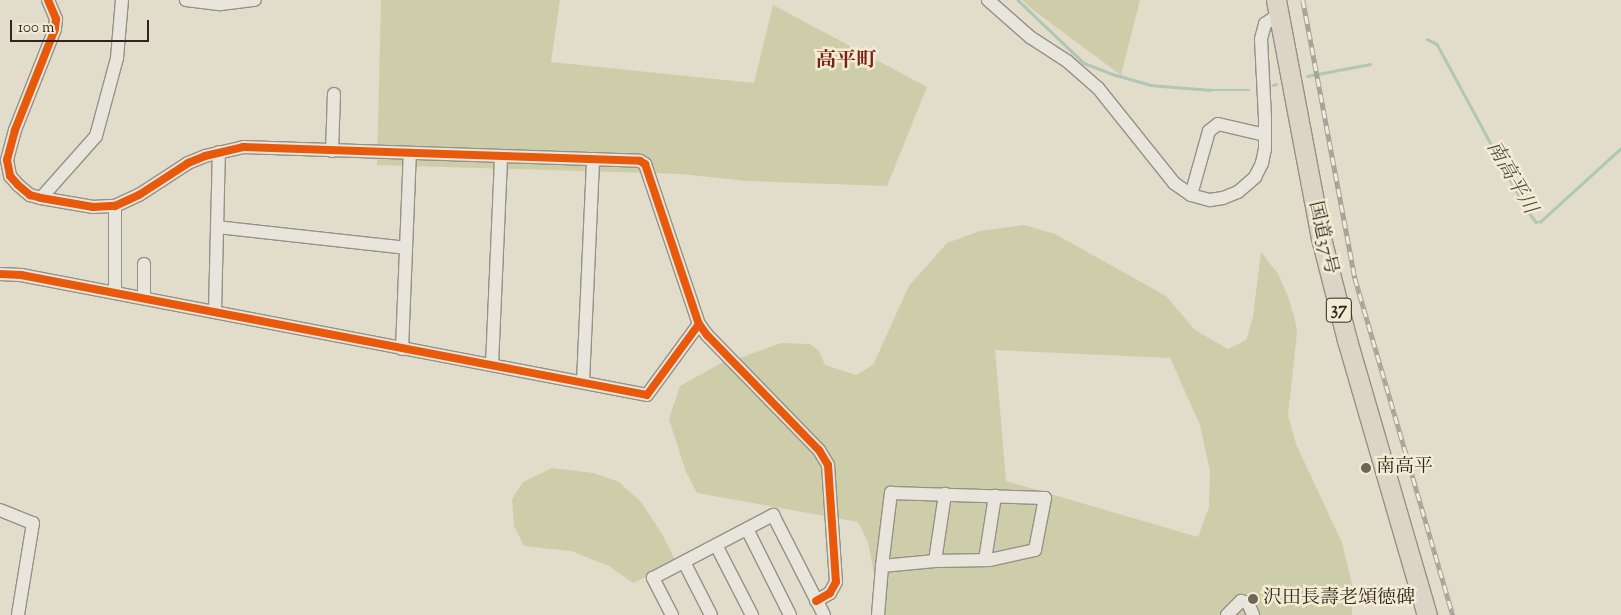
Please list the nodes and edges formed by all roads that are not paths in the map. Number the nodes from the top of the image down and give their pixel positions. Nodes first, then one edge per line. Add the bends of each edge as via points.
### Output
1 (48, 0) edge
2 (122, 0) edge
3 (186, 0) edge
4 (255, 0) edge
5 (988, 0) edge
6 (1278, 7) edge
7 (334, 94) dead end
8 (1265, 136) junction
9 (332, 151) junction
10 (219, 152) junction
11 (410, 153) junction
12 (501, 157) junction
13 (593, 159) junction
14 (5, 176) edge
15 (1191, 195) junction
16 (41, 198) junction
17 (116, 206) junction
18 (217, 226) junction
19 (406, 248) junction
20 (144, 264) dead end
21 (0, 274) edge
22 (115, 293) junction
23 (144, 298) junction
24 (215, 311) junction
25 (699, 324) junction
26 (402, 348) junction
27 (492, 366) junction
28 (583, 382) junction
29 (945, 494) junction
30 (995, 496) junction
31 (0, 510) edge
32 (747, 529) junction
33 (716, 545) junction
34 (985, 560) junction
35 (935, 561) junction
36 (684, 562) junction
37 (882, 566) junction
38 (816, 602) junction
39 (822, 614) edge
40 (18, 615) edge
41 (672, 615) edge
42 (711, 615) edge
43 (752, 615) edge
44 (790, 615) edge
45 (878, 615) edge
46 (1227, 615) edge
47 (1253, 615) edge
48 (1427, 615) edge

1 - 14 street via 56,19 56,29 10,145
2 - 16 street via 118,58 96,136
3 - 4 street via 228,4
5 - 15 street via 1098,88 1160,168
6 - 8 street via 1265,24 1261,39
6 - 48 highway, 国道37号 / 37 via 1321,238 1347,340
7 - 9 street
8 - 15 street via 1262,163 1248,186 1217,200
8 - 15 street via 1218,124 1209,131
9 - 10 street via 243,147
9 - 11 street
10 - 17 street via 188,163 139,196
10 - 18 street
11 - 12 street
11 - 19 street
12 - 13 street
12 - 27 street
13 - 25 street via 640,161 645,164
13 - 28 street
14 - 16 street via 30,195
16 - 17 street via 93,207
17 - 22 street
18 - 19 street
18 - 24 street
19 - 26 street
20 - 23 street
21 - 22 street
22 - 23 street
23 - 24 street
24 - 26 street
25 - 28 street via 647,395
25 - 38 street via 706,335 820,450 828,465 836,582 830,592
26 - 27 street
27 - 28 street
29 - 30 street
29 - 35 street
29 - 37 street via 891,493
30 - 34 street
30 - 34 street via 1045,498 1034,550
31 - 40 street via 33,523
32 - 33 street
32 - 38 street via 773,515
32 - 44 street
33 - 36 street
33 - 43 street
34 - 35 street
35 - 37 street
36 - 41 street via 653,578
36 - 42 street
37 - 45 street
38 - 39 street
46 - 47 street via 1241,601 1248,603

